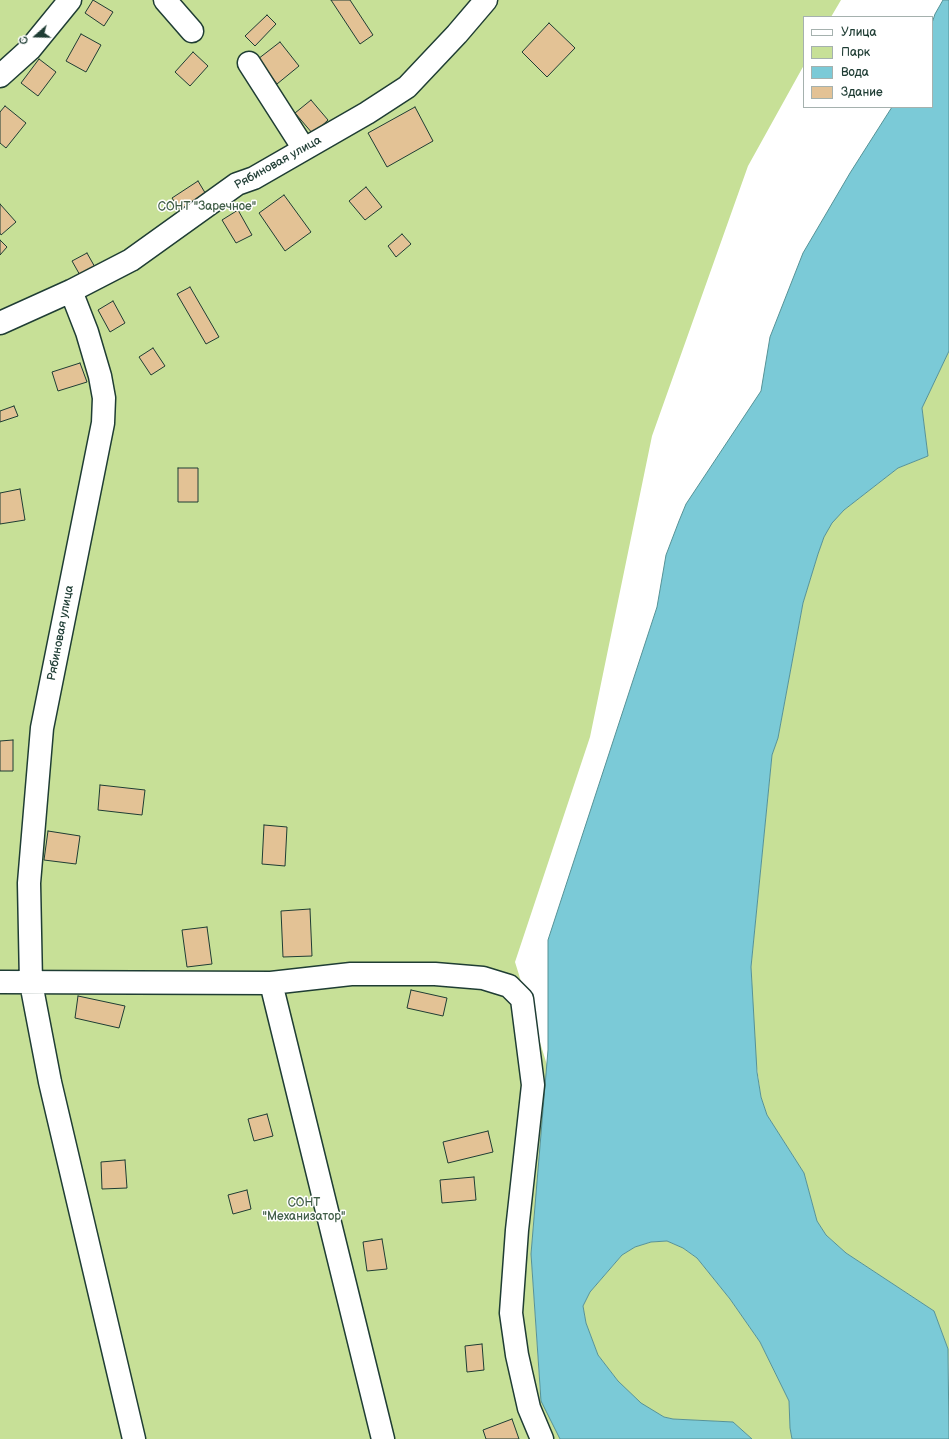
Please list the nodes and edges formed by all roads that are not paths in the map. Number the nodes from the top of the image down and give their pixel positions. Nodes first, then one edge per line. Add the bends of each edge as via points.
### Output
1 (70, 0) edge
2 (165, 0) edge
3 (486, 0) edge
4 (192, 31) dead end
5 (249, 63) dead end
6 (0, 76) edge
7 (304, 149) junction
8 (71, 291) junction
9 (0, 323) edge
10 (0, 982) edge
11 (31, 982) junction
12 (271, 983) junction
13 (134, 1439) edge
14 (383, 1439) edge
15 (542, 1439) edge

1 - 6 street via 30,48
2 - 4 street
3 - 7 street, Рябиновая улица via 406,87
5 - 7 street
7 - 8 street, Рябиновая улица via 254,178 236,184 130,260
8 - 9 street, Рябиновая улица
8 - 11 street, Рябиновая улица via 100,376 104,398 103,423 42,728 29,883
10 - 11 street
11 - 12 street
11 - 13 street, Рябиновая улица via 50,1082
12 - 14 street
12 - 15 street via 351,974 435,974 484,978 509,986 522,1000 533,1085 511,1313 529,1408

